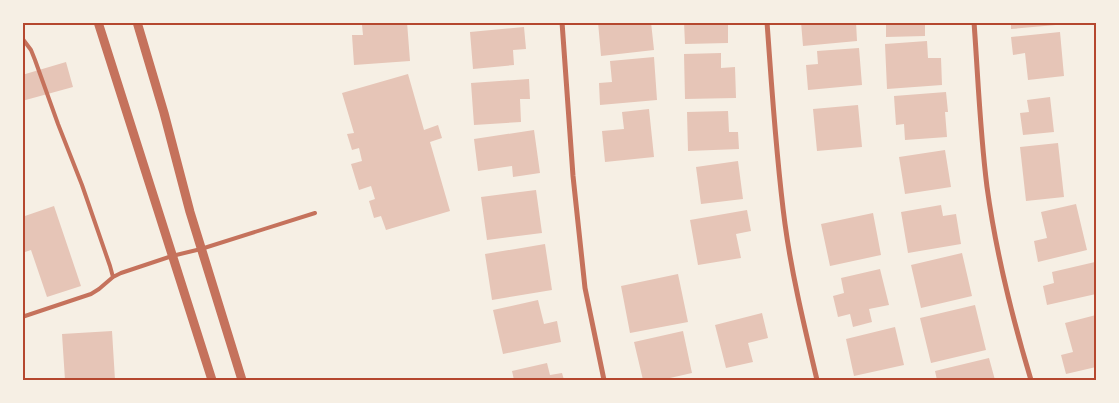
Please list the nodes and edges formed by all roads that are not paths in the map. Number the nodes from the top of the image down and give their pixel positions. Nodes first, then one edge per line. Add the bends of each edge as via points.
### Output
1 (98, 22) edge
2 (137, 22) edge
3 (562, 22) edge
4 (767, 22) edge
5 (974, 22) edge
6 (22, 38) edge
7 (315, 213) dead end
8 (201, 249) junction
9 (172, 256) junction
10 (113, 277) junction
11 (22, 316) edge
12 (212, 380) edge
13 (242, 380) edge
14 (604, 380) edge
15 (817, 380) edge
16 (1031, 380) edge

1 - 9 street
2 - 8 street
3 - 14 street via 585,288
4 - 15 street via 785,226
5 - 16 street via 987,188 1005,286
6 - 10 lane via 35,60
7 - 8 lane
8 - 9 lane
8 - 13 street
9 - 10 lane
9 - 12 street
10 - 11 lane via 91,294

